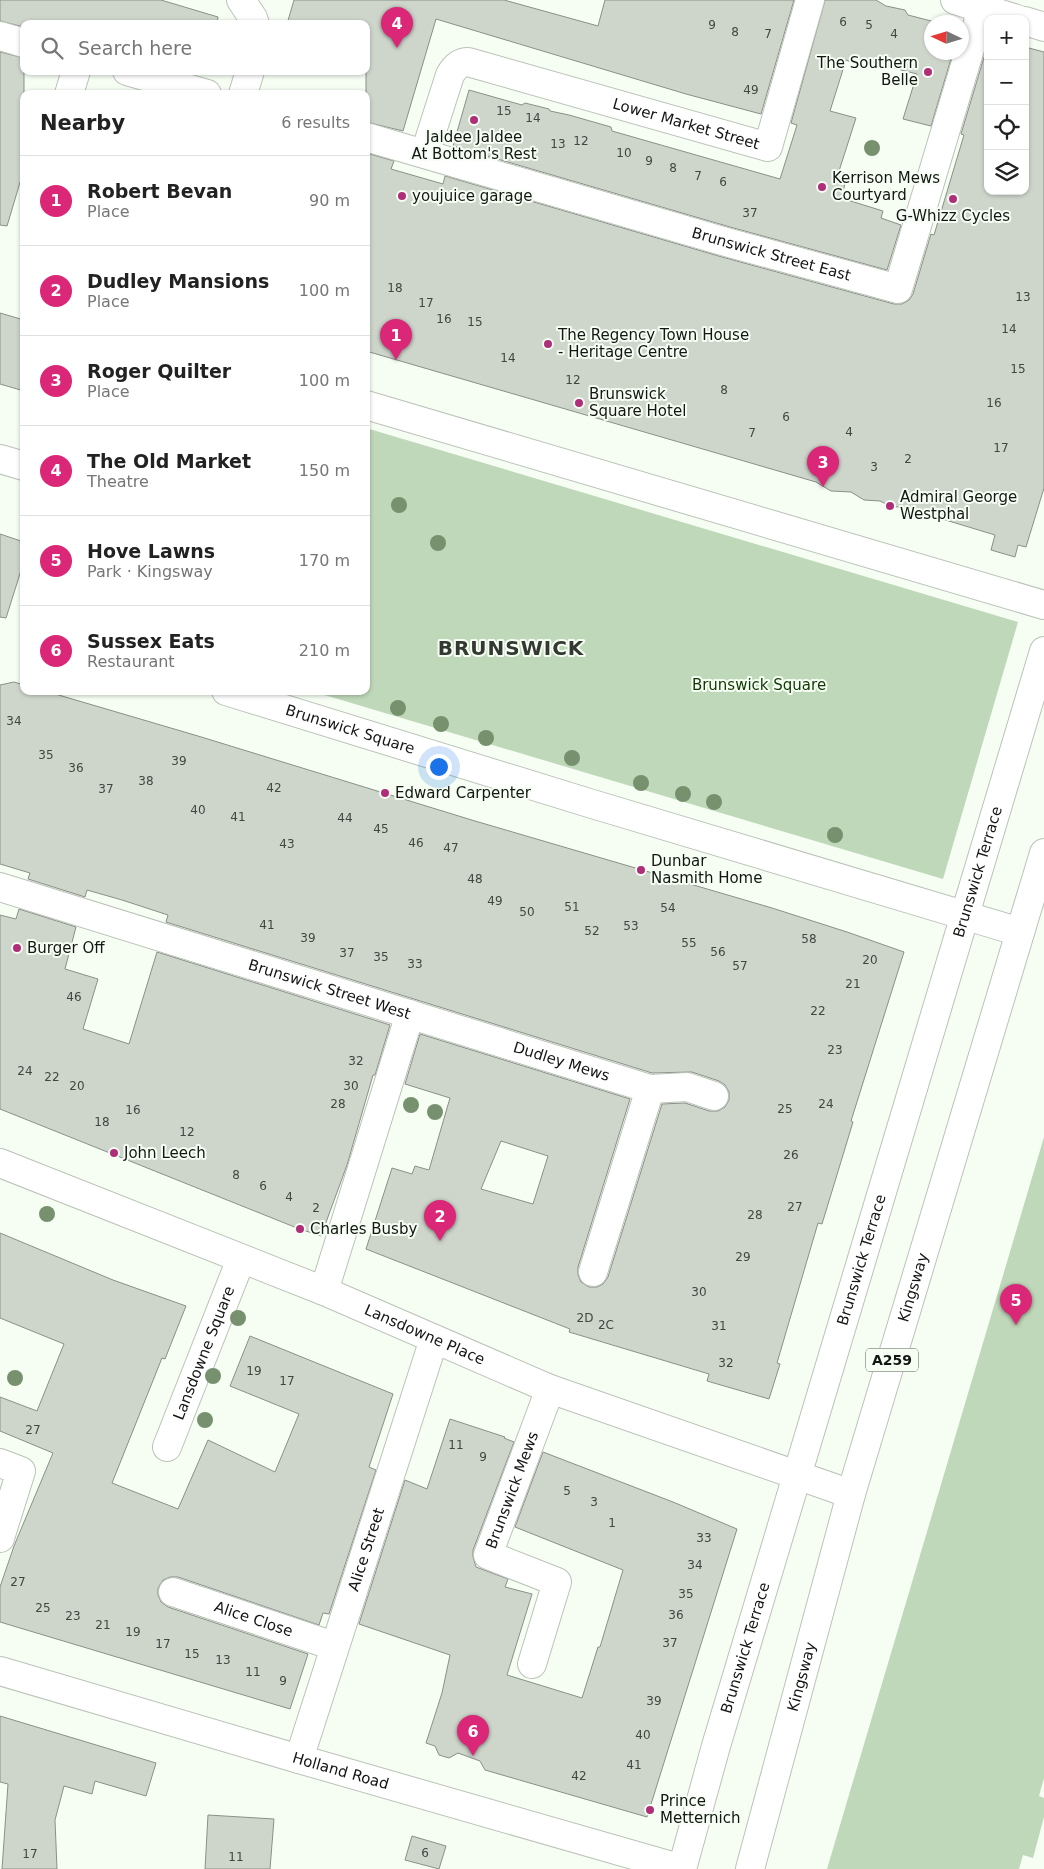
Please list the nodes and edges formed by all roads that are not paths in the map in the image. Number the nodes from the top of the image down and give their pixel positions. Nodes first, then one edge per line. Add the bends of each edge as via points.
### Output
1 (241, 0) edge
2 (810, 0) edge
3 (965, 3) edge
4 (1004, 15) edge
5 (254, 20) edge
6 (1029, 22) edge
7 (1044, 27) edge
8 (0, 36) edge
9 (20, 41) edge
10 (75, 75) edge
11 (141, 75) edge
12 (249, 75) edge
13 (70, 90) edge
14 (192, 90) edge
15 (244, 90) edge
16 (370, 138) edge
17 (425, 153) junction
18 (370, 406) edge
19 (0, 460) edge
20 (20, 465) edge
21 (1044, 606) edge
22 (1044, 651) edge
23 (239, 695) edge
24 (1044, 853) edge
25 (0, 887) edge
26 (966, 914) junction
27 (1020, 932) junction
28 (410, 1014) junction
29 (650, 1089) junction
30 (714, 1096) dead end
31 (0, 1163) edge
32 (241, 1260) junction
33 (593, 1272) dead end
34 (324, 1291) junction
35 (434, 1339) junction
36 (550, 1389) junction
37 (167, 1446) dead end
38 (0, 1463) edge
39 (797, 1476) junction
40 (851, 1494) junction
41 (0, 1538) edge
42 (173, 1592) dead end
43 (334, 1646) junction
44 (532, 1664) dead end
45 (0, 1671) edge
46 (299, 1759) junction
47 (682, 1869) edge
48 (750, 1869) edge

1 - 5 street
2 - 17 street, Lower Market Street via 768,147 463,62 450,75
3 - 4 street
3 - 17 street, Brunswick Street East via 898,289
6 - 7 street
8 - 9 street
10 - 13 street
11 - 14 street
12 - 15 street
16 - 17 street, Brunswick Street East
18 - 21 street
19 - 20 street
22 - 26 street, Brunswick Terrace
23 - 26 street, Brunswick Square via 598,806
24 - 27 street, Kingsway / A259
25 - 28 street, Brunswick Street West
26 - 27 street, Brunswick Square
26 - 39 street, Brunswick Terrace
27 - 40 street, Kingsway / A259
28 - 29 street, Dudley Mews
28 - 34 street, Brunswick Street West
29 - 30 street, Dudley Mews via 687,1087
29 - 33 street
31 - 32 street, Lansdowne Place
32 - 34 street, Lansdowne Place
32 - 37 street, Lansdowne Square
34 - 35 street, Lansdowne Place
35 - 36 street, Lansdowne Place
35 - 43 street, Alice Street
36 - 39 street, Lansdowne Place
36 - 44 street, Brunswick Mews via 488,1555 557,1582
38 - 41 street via 21,1471
39 - 40 street, Lansdowne Place
39 - 47 street, Brunswick Terrace
40 - 48 street, Kingsway / A259
42 - 43 street, Alice Close
43 - 46 street, Alice Street
45 - 46 street, Holland Road
46 - 47 street, Holland Road

